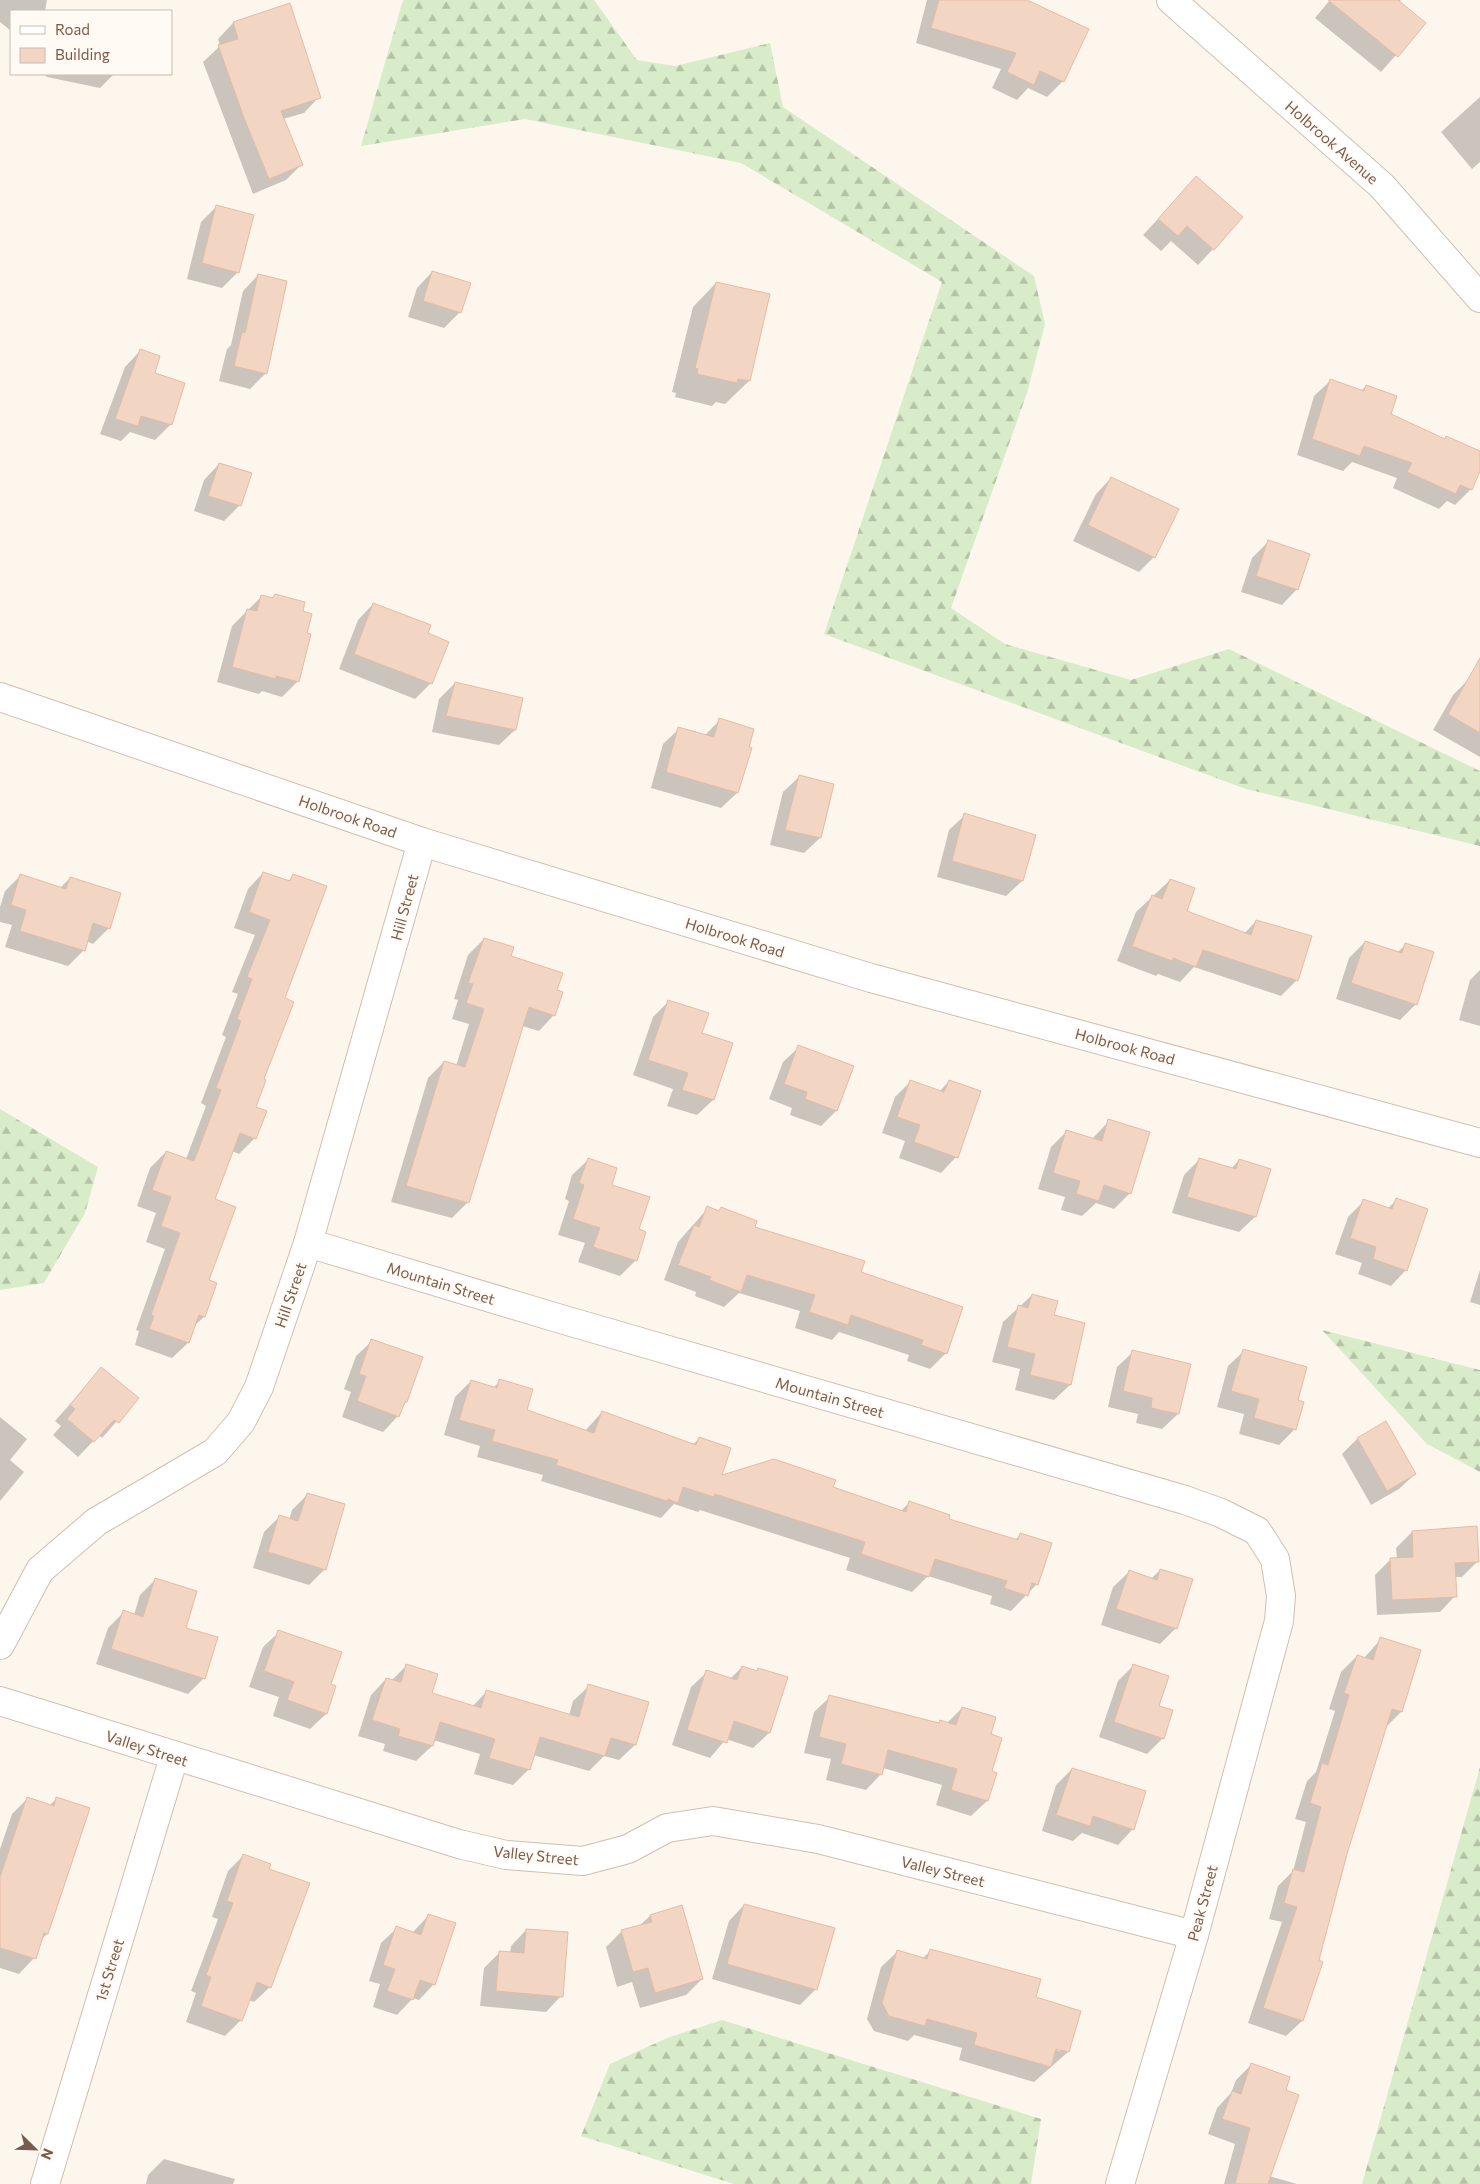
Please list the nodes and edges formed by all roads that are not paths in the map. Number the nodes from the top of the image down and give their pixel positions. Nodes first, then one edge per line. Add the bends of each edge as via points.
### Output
1 (1171, 0) edge
2 (1480, 298) edge
3 (0, 697) edge
4 (422, 842) junction
5 (1480, 1143) edge
6 (308, 1243) junction
7 (1279, 1622) joint
8 (0, 1645) edge
9 (0, 1701) edge
10 (174, 1757) junction
11 (1194, 1935) junction
12 (45, 2184) edge
13 (1120, 2184) edge

1 - 2 street, Holbrook Avenue via 1382,186
3 - 4 street, Holbrook Road
4 - 5 street, Holbrook Road via 871,978
4 - 6 street, Hill Street
6 - 7 street, Mountain Street via 1221,1513 1257,1531 1275,1559 1282,1596
6 - 8 street, Hill Street via 259,1387 241,1422 215,1452 96,1522 40,1570
7 - 11 street, Peak Street
9 - 10 street, Valley Street
10 - 11 street, Valley Street via 459,1844 506,1854 583,1861 628,1849 667,1828 712,1821 818,1839
10 - 12 street, 1st Street
11 - 13 street, Peak Street

